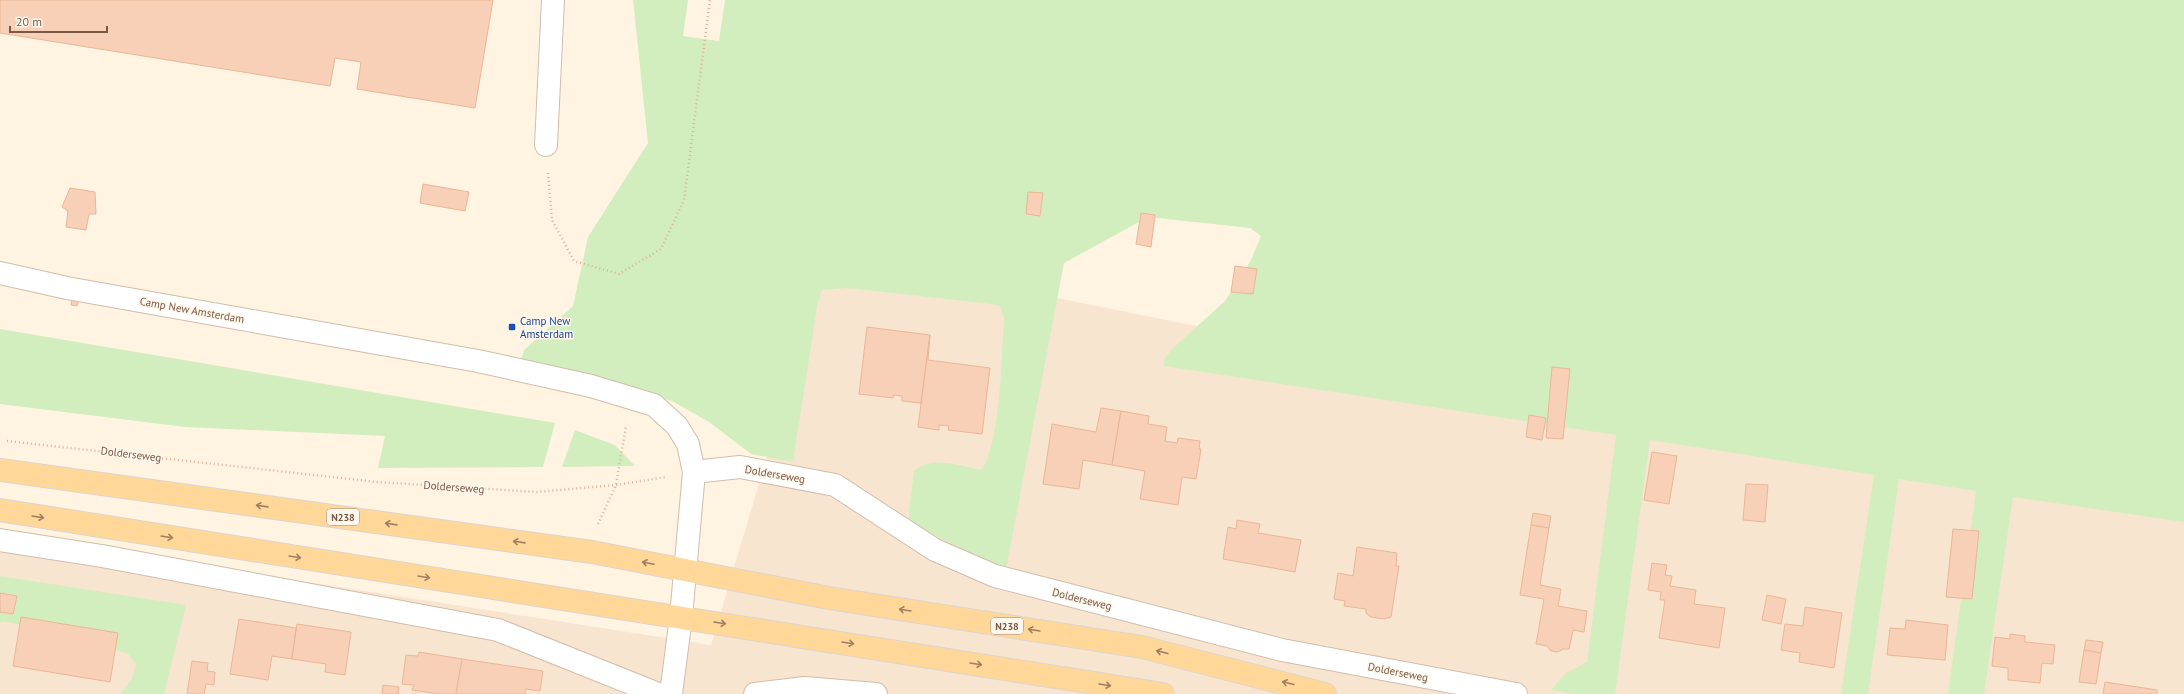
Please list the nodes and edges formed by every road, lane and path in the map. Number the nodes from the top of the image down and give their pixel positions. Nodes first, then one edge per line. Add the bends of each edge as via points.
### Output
1 (553, 0) edge
2 (710, 0) edge
3 (546, 145) joint
4 (0, 273) edge
5 (631, 397) junction
6 (0, 441) edge
7 (0, 470) edge
8 (694, 472) junction
9 (616, 485) junction
10 (0, 510) edge
11 (0, 540) edge
12 (686, 571) junction
13 (681, 617) junction
14 (658, 694) edge
15 (671, 694) edge
16 (755, 694) edge
17 (876, 694) edge
18 (1163, 694) edge
19 (1325, 694) edge
20 (1516, 694) edge

1 - 3 street
2 - 3 path via 684,200 661,249 619,274 574,261 552,220
4 - 5 street, Camp New Amsterdam via 67,288 478,361 560,378
5 - 8 street, Camp New Amsterdam via 654,405 677,426 688,444
5 - 9 path
6 - 9 path, Dolderseweg via 19,441 377,482 537,492
12 -> 7 main road, N238 via 592,552
8 - 9 path, Dolderseweg
8 - 12 street, Camp New Amsterdam
8 - 20 street, Dolderseweg via 740,467 835,485 935,550 994,576 1282,650
10 -> 13 main road
11 - 14 street via 102,556 498,630
12 - 13 street
19 -> 12 main road, N238 via 1142,647 829,598
13 - 15 street
13 -> 18 main road
16 - 17 street via 805,688

